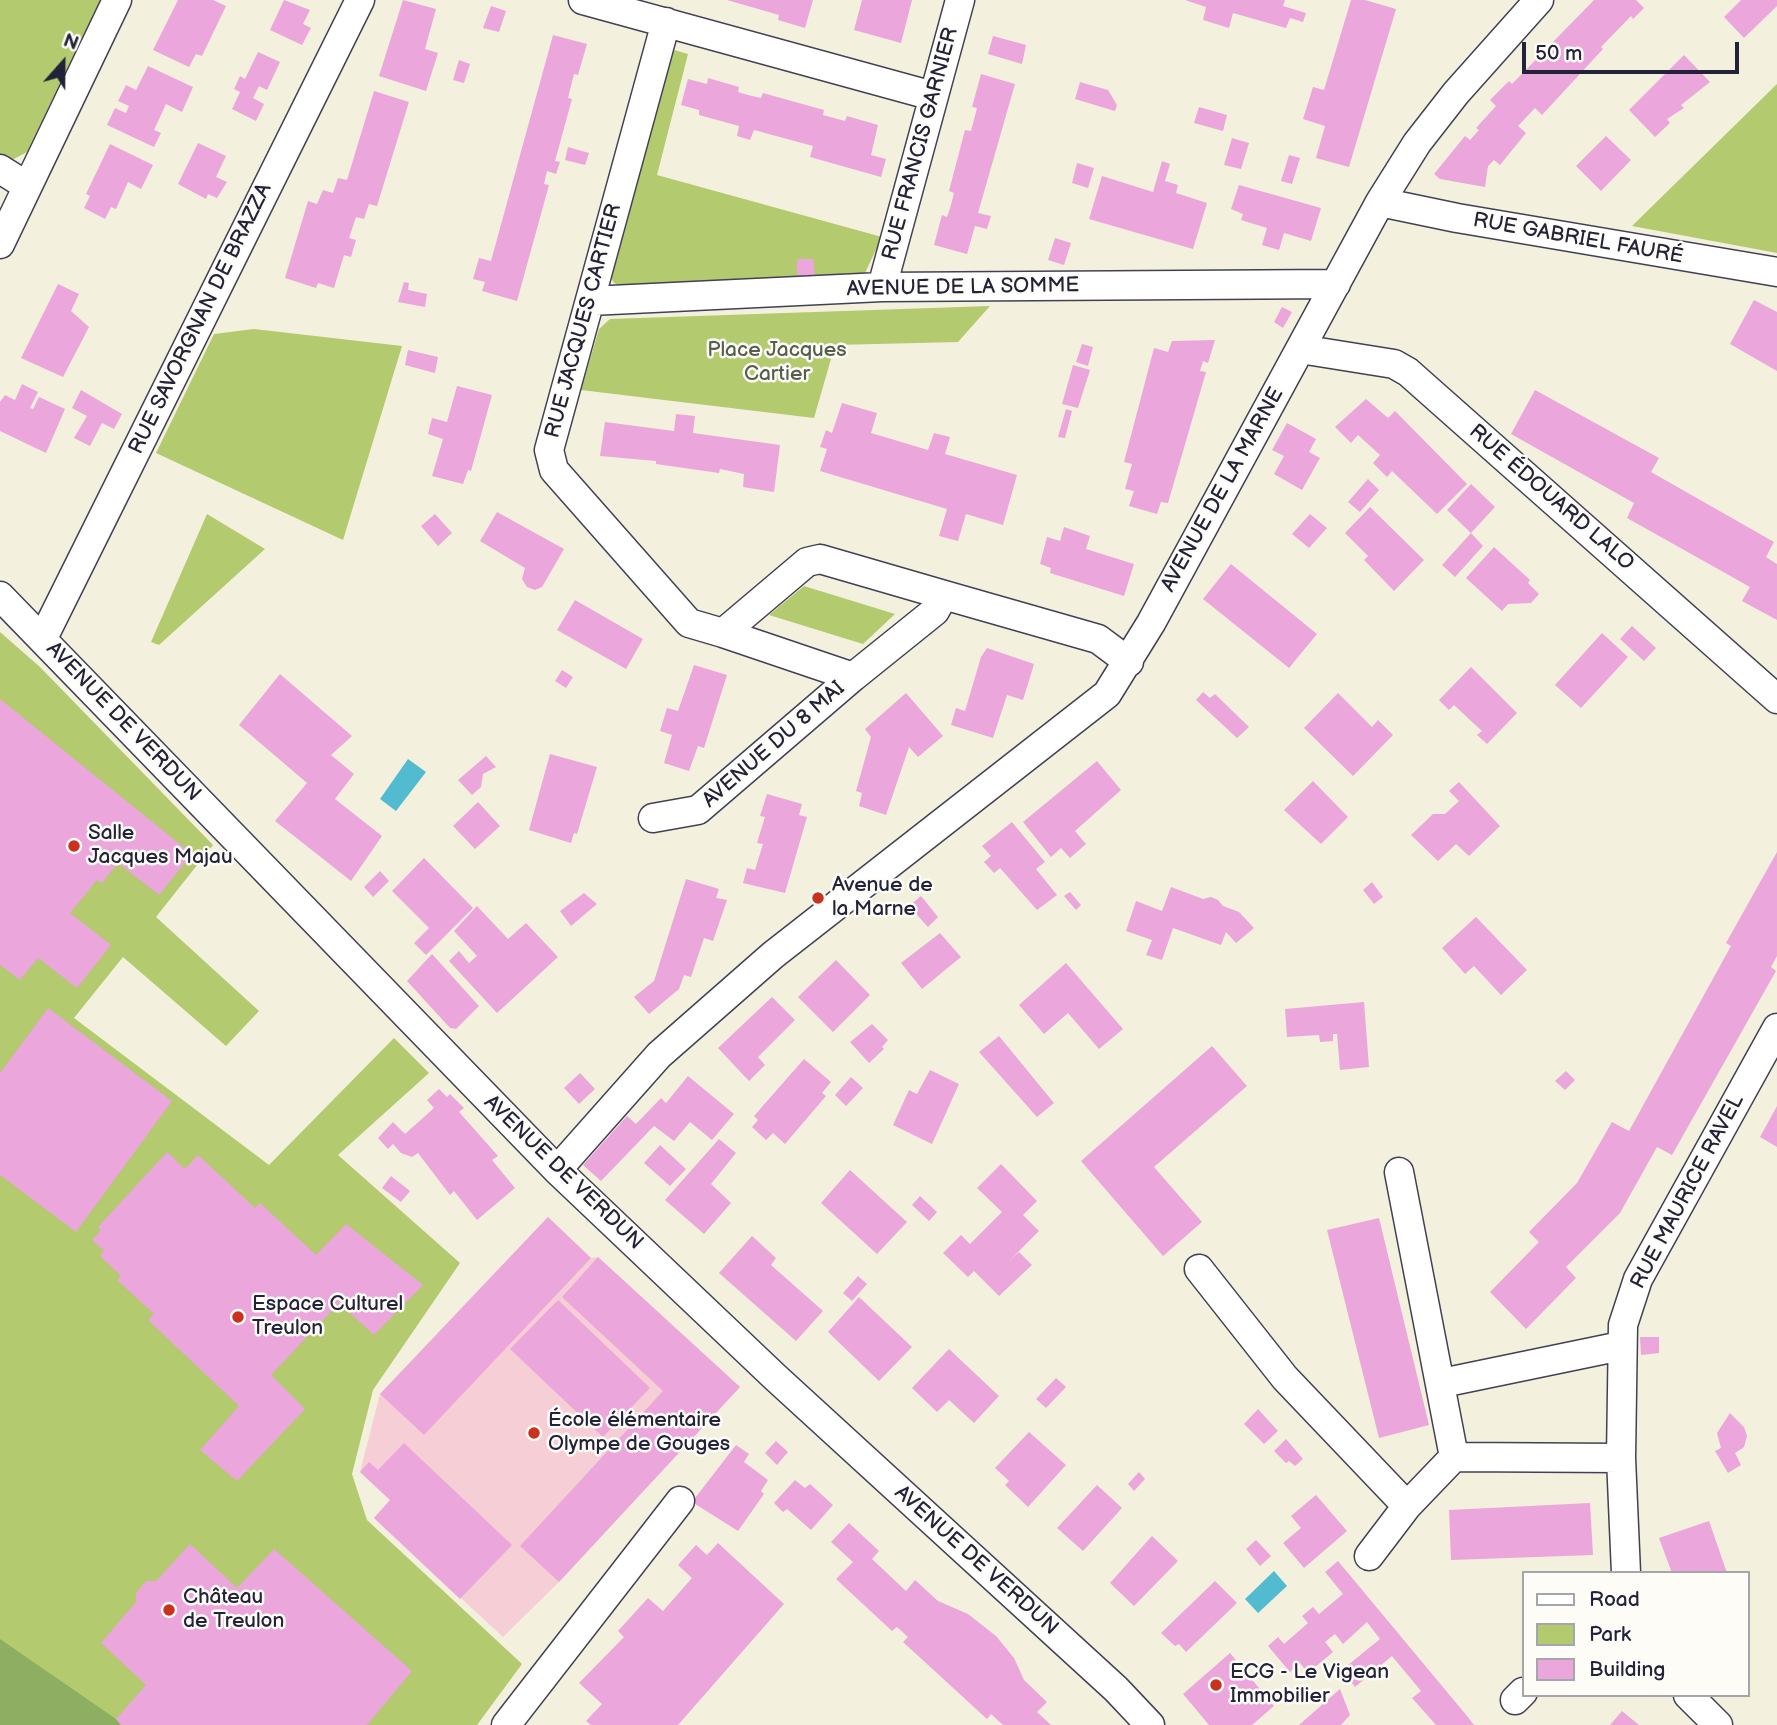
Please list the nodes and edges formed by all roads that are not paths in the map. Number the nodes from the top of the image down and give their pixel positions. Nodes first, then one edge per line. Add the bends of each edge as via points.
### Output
1 (117, 0) edge
2 (360, 0) edge
3 (583, 0) edge
4 (960, 0) edge
5 (1526, 2) edge
6 (666, 22) junction
7 (933, 96) junction
8 (0, 169) edge
9 (27, 186) junction
10 (1380, 202) junction
11 (0, 244) edge
12 (1777, 272) edge
13 (1336, 284) junction
14 (882, 287) junction
15 (590, 301) junction
16 (1300, 349) junction
17 (0, 596) edge
18 (944, 596) junction
19 (723, 633) junction
20 (43, 638) junction
21 (1129, 662) junction
22 (853, 677) junction
23 (1777, 699) edge
24 (653, 818) dead end
25 (1774, 1039) edge
26 (557, 1170) junction
27 (1399, 1172) dead end
28 (1199, 1269) dead end
29 (1621, 1346) junction
30 (1442, 1383) junction
31 (1454, 1457) junction
32 (1621, 1458) junction
33 (680, 1501) dead end
34 (1407, 1506) junction
35 (1369, 1556) dead end
36 (1626, 1571) edge
37 (1690, 1697) edge
38 (506, 1725) edge
39 (1150, 1725) edge
40 (1718, 1725) edge

1 - 9 street
2 - 20 street, RUE SAVORGNAN DE BRAZZA
3 - 6 street
4 - 7 street, RUE FRANCIS GARNIER
5 - 10 street, AVENUE DE LA MARNE via 1425,133
6 - 7 street
6 - 15 street, RUE JACQUES CARTIER
7 - 14 street, RUE FRANCIS GARNIER
8 - 9 street
9 - 11 street
10 - 12 street, RUE GABRIEL FAURÉ
10 - 13 street, AVENUE DE LA MARNE
13 - 14 street, AVENUE DE LA SOMME
13 - 16 street, AVENUE DE LA MARNE
14 - 15 street, AVENUE DE LA SOMME
15 - 19 street, RUE JACQUES CARTIER via 549,450 554,470 689,623
16 - 21 street, AVENUE DE LA MARNE
16 - 23 street, RUE ÉDOUARD LALO via 1395,364 1408,372
17 - 20 street, AVENUE DE VERDUN
18 - 19 street via 820,559 807,562
18 - 21 street via 1098,639
18 - 22 street, AVENUE DU 8 MAI via 935,611
19 - 22 street, RUE JACQUES CARTIER
20 - 26 street, AVENUE DE VERDUN
21 - 26 street, AVENUE DE LA MARNE via 1107,694 773,955 659,1055
22 - 24 street, AVENUE DU 8 MAI via 698,810
25 - 29 street, RUE MAURICE RAVEL via 1638,1279
26 - 39 street, AVENUE DE VERDUN
27 - 30 street
28 - 34 street via 1285,1378
29 - 30 street
29 - 32 street, RUE MAURICE RAVEL
30 - 31 street
31 - 32 street
31 - 34 street
32 - 36 street, RUE MAURICE RAVEL
33 - 38 street
34 - 35 street
37 - 40 street

